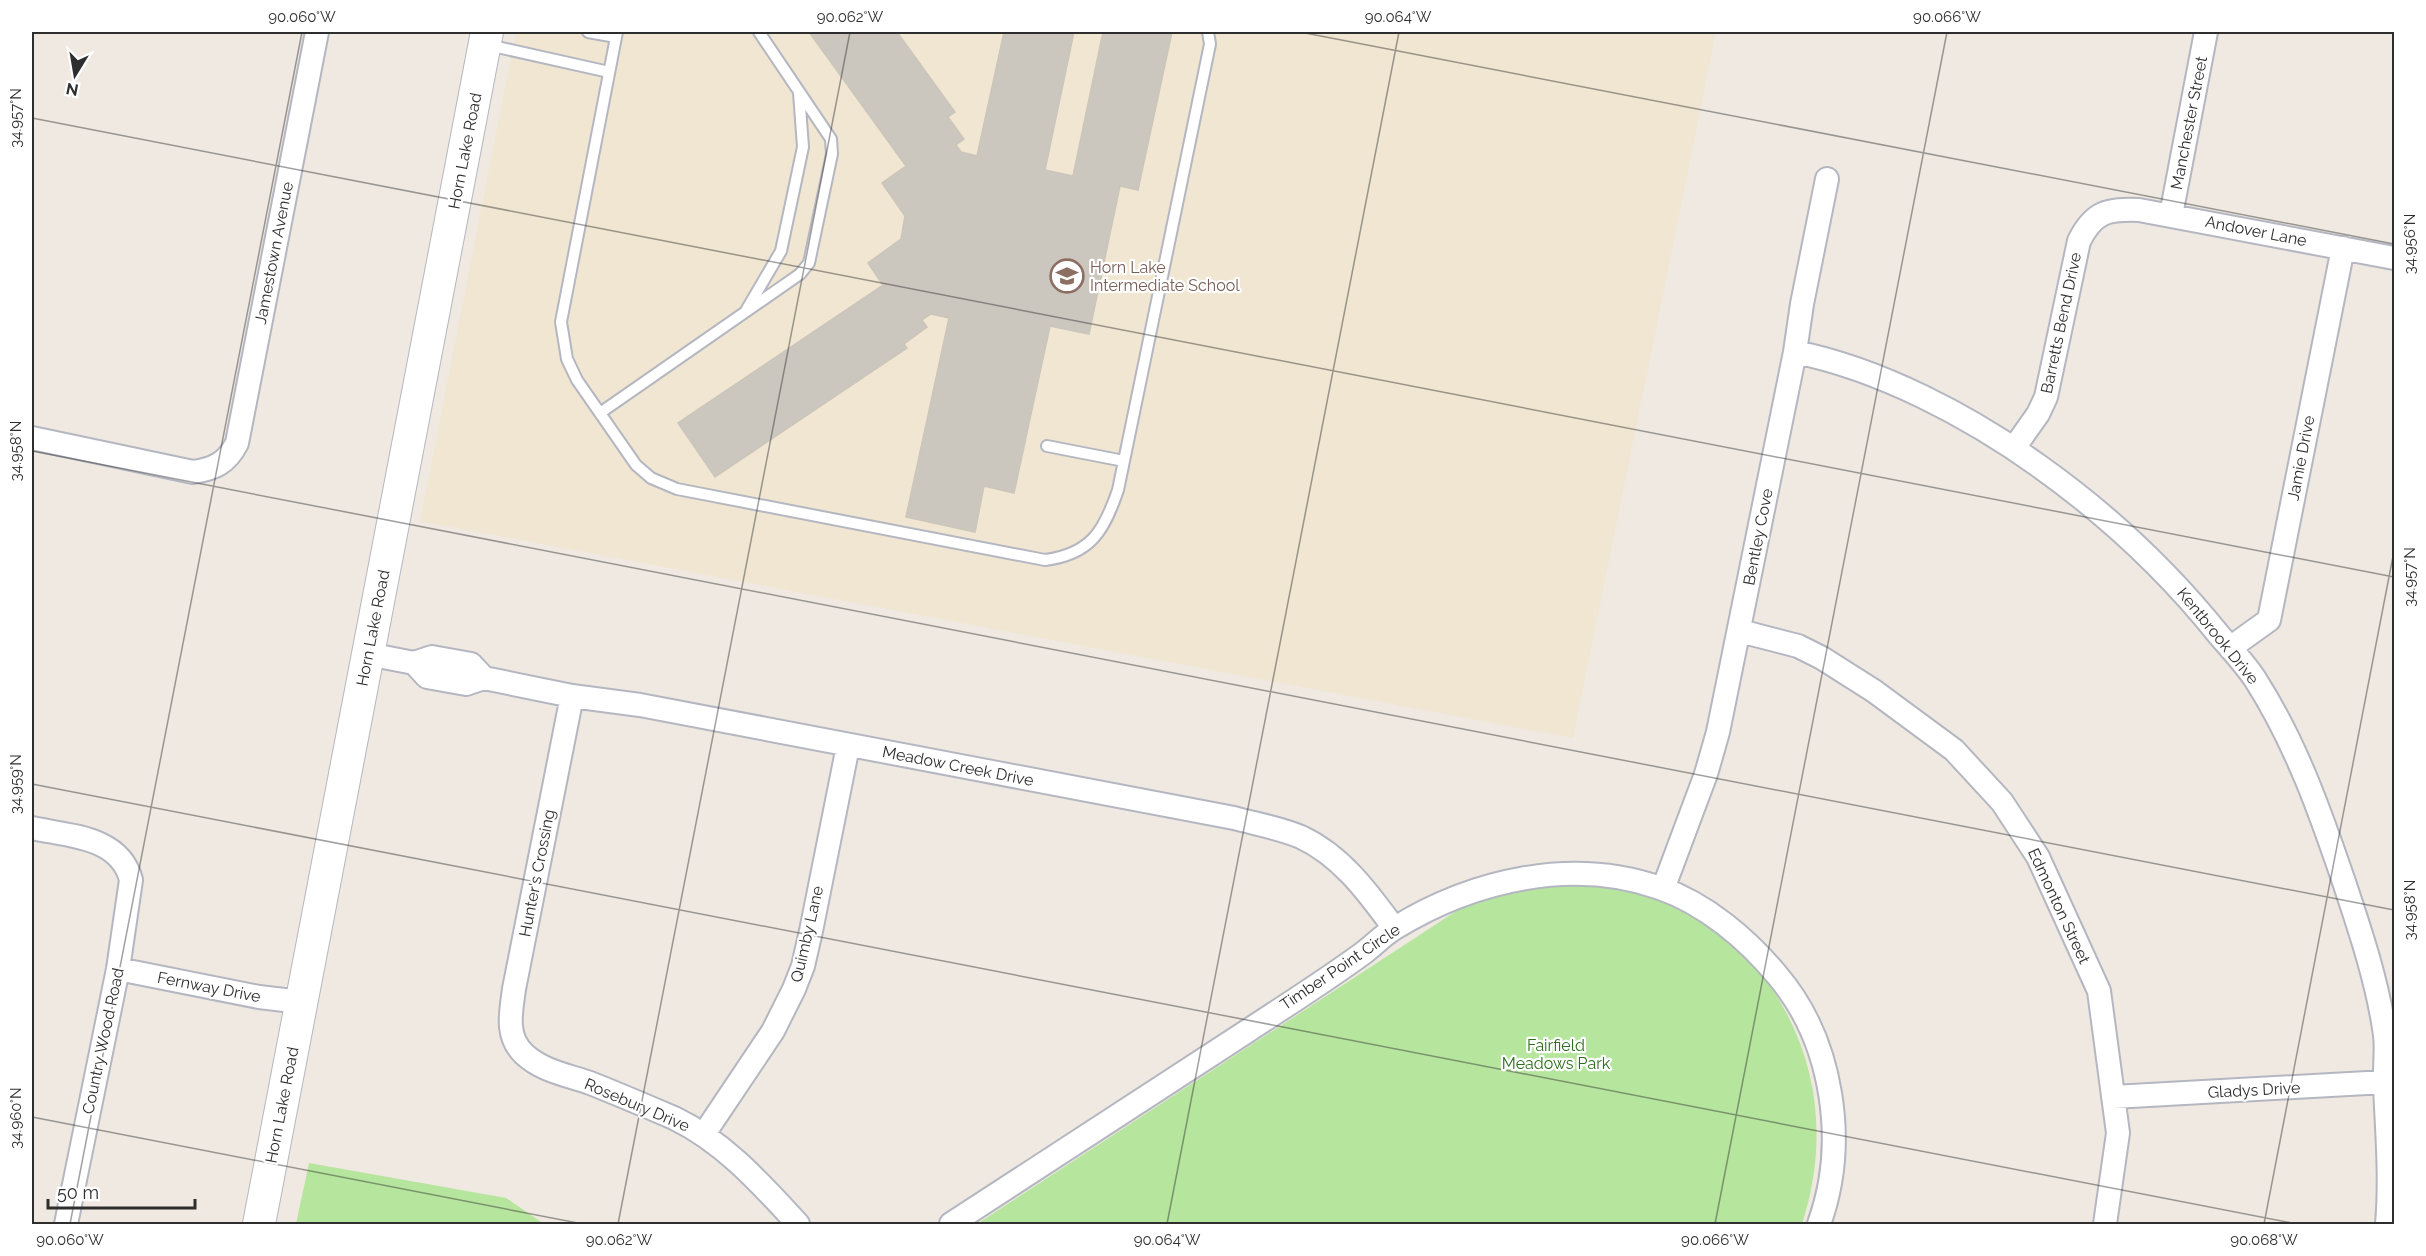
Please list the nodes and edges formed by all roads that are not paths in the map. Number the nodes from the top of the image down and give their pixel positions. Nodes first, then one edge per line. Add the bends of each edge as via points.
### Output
1 (317, 32) edge
2 (588, 32) edge
3 (759, 32) edge
4 (1208, 32) edge
5 (2206, 32) edge
6 (616, 34) edge
7 (484, 35) edge
8 (609, 72) junction
9 (799, 91) junction
10 (1827, 179) dead end
11 (2118, 210) joint
12 (2171, 215) junction
13 (2343, 248) junction
14 (2394, 258) edge
15 (746, 312) junction
16 (1795, 352) junction
17 (600, 413) junction
18 (32, 438) edge
19 (1047, 446) dead end
20 (2014, 448) junction
21 (1124, 461) junction
22 (1740, 631) junction
23 (2230, 648) junction
24 (368, 654) junction
25 (572, 696) junction
26 (848, 746) junction
27 (32, 828) edge
28 (1663, 889) junction
29 (1394, 928) junction
30 (118, 969) junction
31 (301, 1002) junction
32 (520, 1049) joint
33 (2390, 1083) edge
34 (2113, 1097) junction
35 (704, 1134) junction
36 (66, 1224) edge
37 (259, 1224) edge
38 (798, 1224) edge
39 (951, 1224) edge
40 (1819, 1224) edge
41 (2105, 1224) edge
42 (2387, 1224) edge

1 - 18 street, Jamestown Avenue via 237,443 231,455 217,466 193,472
2 - 6 lane
3 - 9 lane
4 - 21 lane via 1210,44
5 - 12 street, Manchester Street
6 - 8 lane
7 - 8 lane
7 - 24 main road, Horn Lake Road
8 - 17 lane via 561,322 567,359
9 - 15 lane via 804,147 781,251
9 - 15 lane via 831,139 832,154 809,263 800,274
10 - 16 street, Bentley Cove
11 - 12 street, Andover Lane
11 - 20 street, Barretts Bend Drive via 2095,218 2079,241 2046,397
12 - 13 street, Andover Lane
13 - 14 street, Andover Lane
13 - 23 street, Jamie Drive via 2270,620
15 - 17 lane
16 - 20 street, Kentbrook Drive via 1846,365 1916,394
16 - 22 street, Bentley Cove
17 - 21 lane via 636,465 651,478 677,489 1045,560 1075,552 1100,533 1118,490
19 - 21 lane
20 - 23 street, Kentbrook Drive via 2124,533 2184,592
22 - 28 street, Bentley Cove via 1706,774
22 - 34 street, Edmonton Street via 1798,646 1852,676 1954,750 2002,802 2038,856 2098,992
23 - 33 street, Kentbrook Drive via 2254,678 2319,807 2365,944 2385,1036
24 - 25 street, Meadow Creek Drive via 414,663 432,657 471,664 484,678
24 - 31 main road, Horn Lake Road
25 - 26 street, Meadow Creek Drive via 640,705
25 - 32 street, Hunter's Crossing via 510,1018 511,1034
26 - 29 street, Meadow Creek Drive via 1234,818 1302,838 1344,867
26 - 35 street, Quimby Lane via 803,966 773,1030
27 - 30 street, Country Wood Road via 97,842 110,848 128,869 131,880
28 - 29 street, Timber Point Circle via 1591,876 1536,876 1466,894
28 - 40 street, Timber Point Circle via 1727,926 1756,951 1780,978 1807,1021 1826,1070 1833,1111 1830,1181
29 - 39 street, Timber Point Circle via 1254,1027
30 - 31 street, Fernway Drive
30 - 36 street, Country Wood Road
31 - 37 main road, Horn Lake Road
32 - 35 street, Rosebury Drive via 548,1070 635,1101
33 - 34 street, Gladys Drive
33 - 42 street, Kentbrook Drive
34 - 41 street, Edmonton Street via 2118,1133
35 - 38 street, Rosebury Drive via 764,1187

